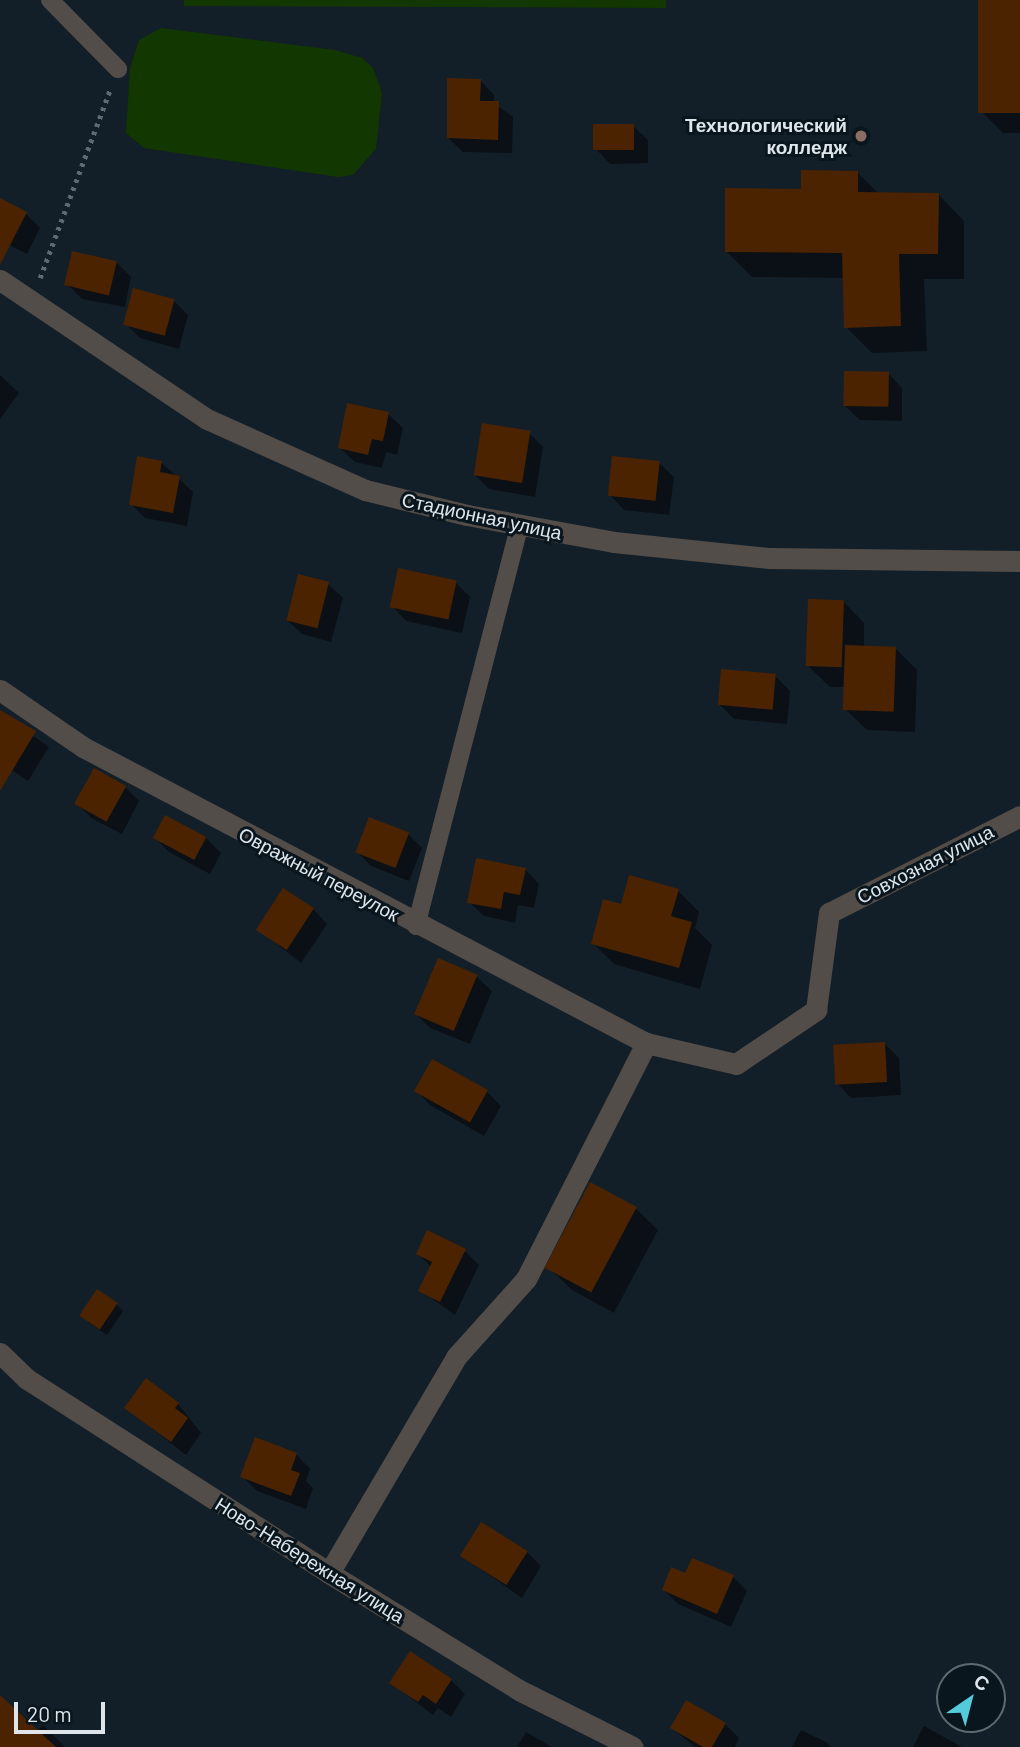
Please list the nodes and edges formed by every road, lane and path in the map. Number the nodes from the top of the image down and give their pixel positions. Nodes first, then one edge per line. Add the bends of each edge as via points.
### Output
1 (50, 0) edge
2 (118, 69) joint
3 (0, 281) edge
4 (31, 302) junction
5 (520, 525) junction
6 (1020, 561) edge
7 (0, 690) edge
8 (1020, 816) edge
9 (829, 913) joint
10 (416, 926) junction
11 (646, 1043) junction
12 (0, 1353) edge
13 (329, 1573) junction
14 (634, 1747) edge

1 - 2 lane
2 - 4 path
3 - 4 street, Стадионная улица
4 - 5 street, Стадионная улица via 207,419 365,490
5 - 6 street, Стадионная улица via 614,542 770,558
5 - 10 lane
7 - 10 street, Овражный переулок via 83,747
8 - 9 street, Совхозная улица
9 - 11 street, Овражный переулок via 816,1010 736,1064
10 - 11 street, Овражный переулок
11 - 13 street via 526,1279 456,1357
12 - 13 street, Ново-Набережная улица via 27,1379
13 - 14 street, Ново-Набережная улица via 519,1690

